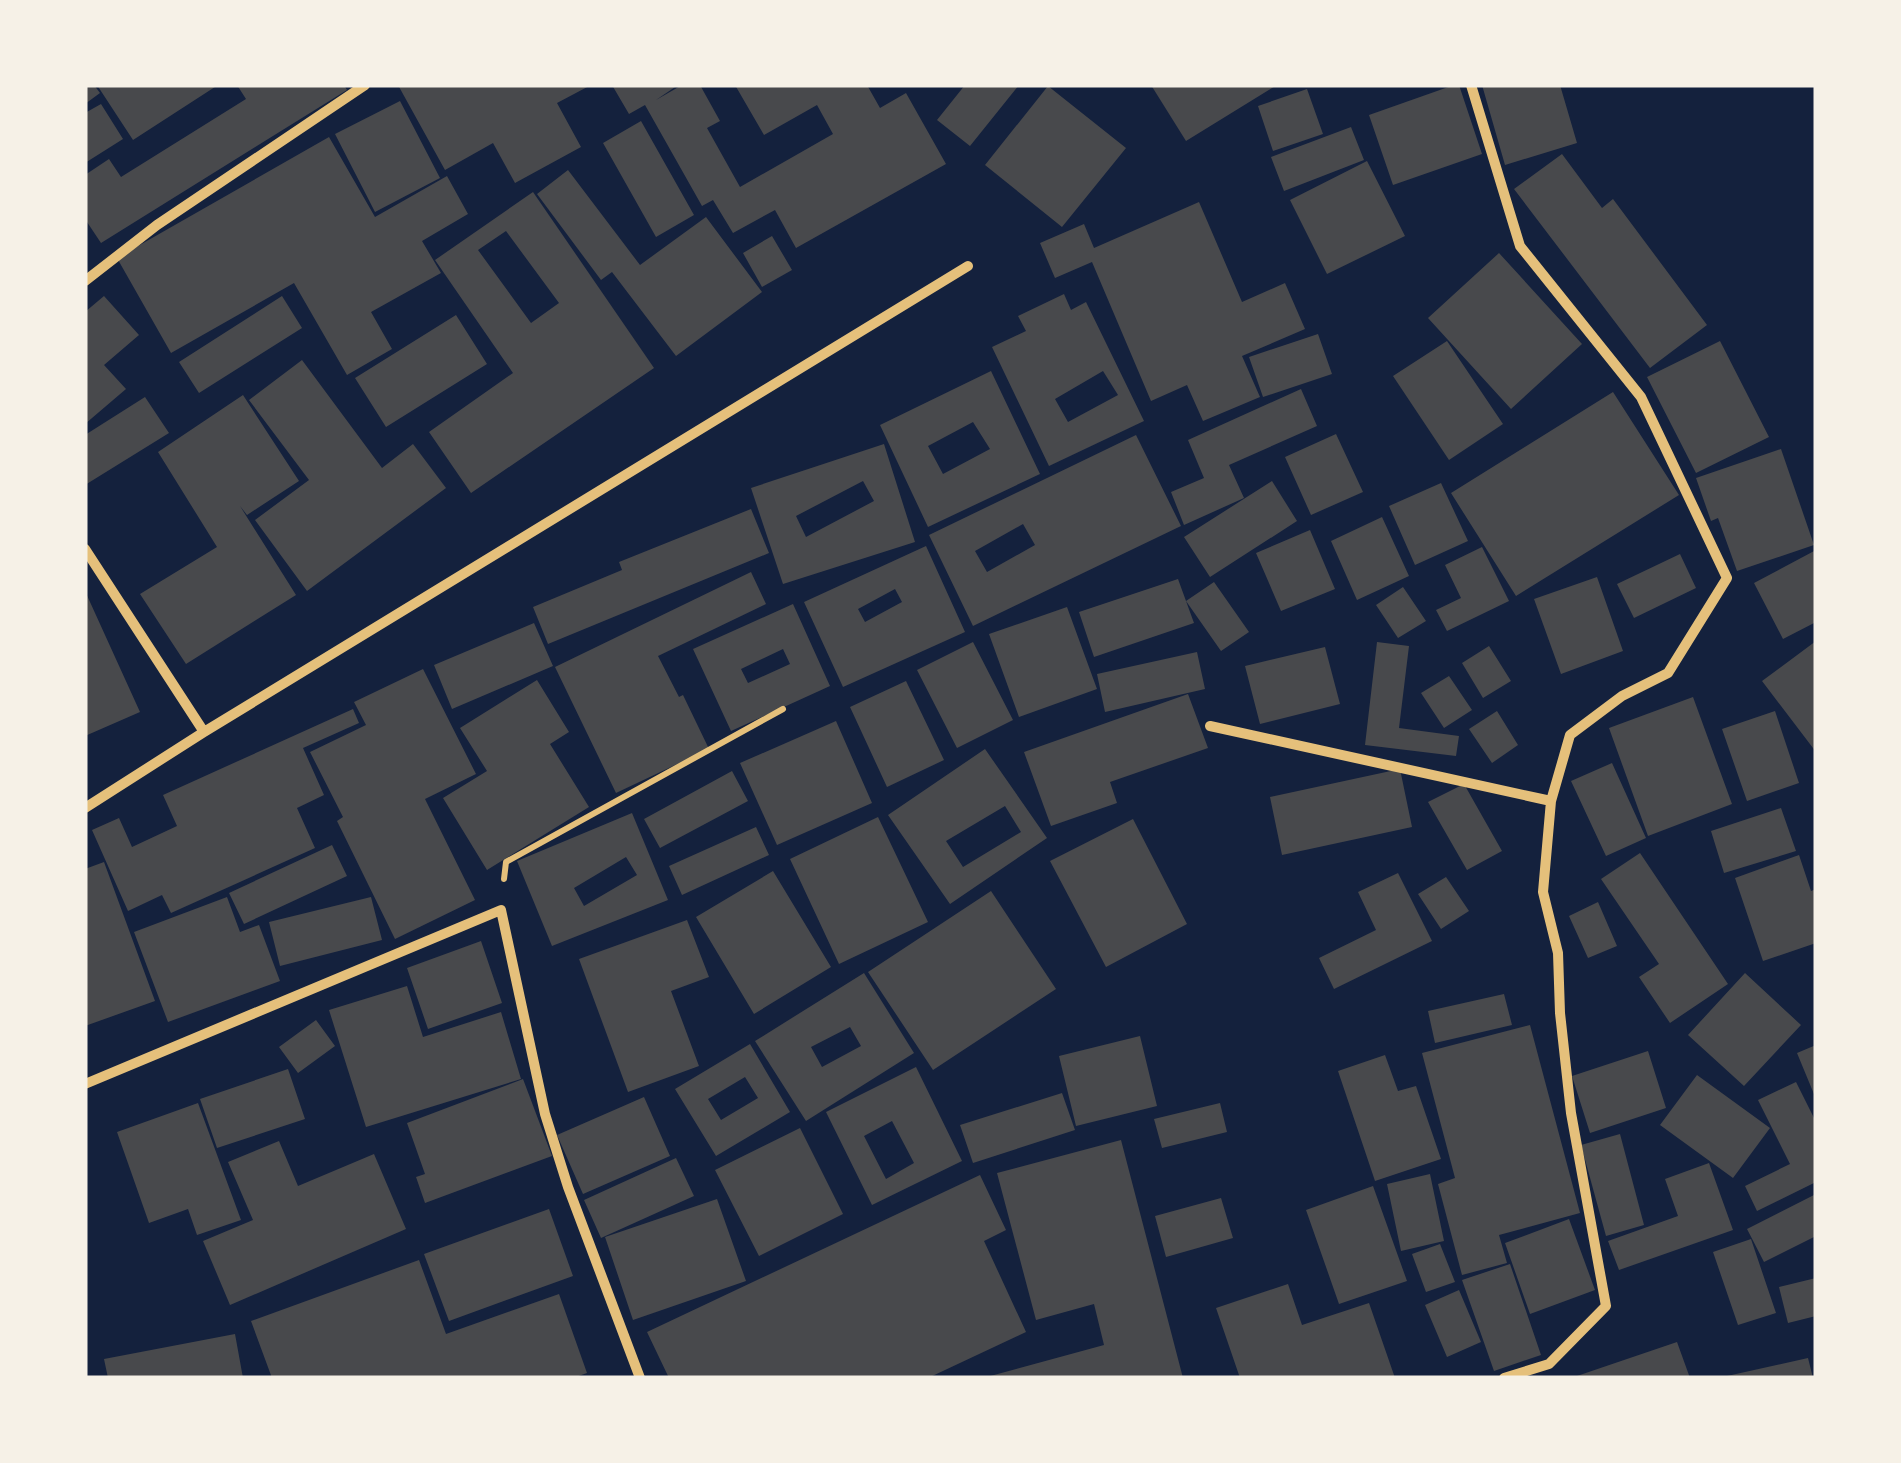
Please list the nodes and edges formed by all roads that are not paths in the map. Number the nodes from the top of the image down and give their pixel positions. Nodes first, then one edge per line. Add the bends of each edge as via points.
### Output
1 (365, 85) edge
2 (1471, 85) edge
3 (968, 266) dead end
4 (85, 281) edge
5 (85, 549) edge
6 (1210, 726) dead end
7 (204, 732) junction
8 (1551, 801) junction
9 (85, 808) edge
10 (85, 1084) edge
11 (640, 1378) edge
12 (1504, 1378) edge

1 - 4 street
2 - 8 street via 1520,246 1641,397 1727,578 1668,673 1570,734
3 - 7 street
5 - 7 street
6 - 8 street
7 - 9 street
8 - 12 street via 1543,892 1558,953 1571,1113 1606,1306 1549,1364
10 - 11 street via 501,910 546,1114

